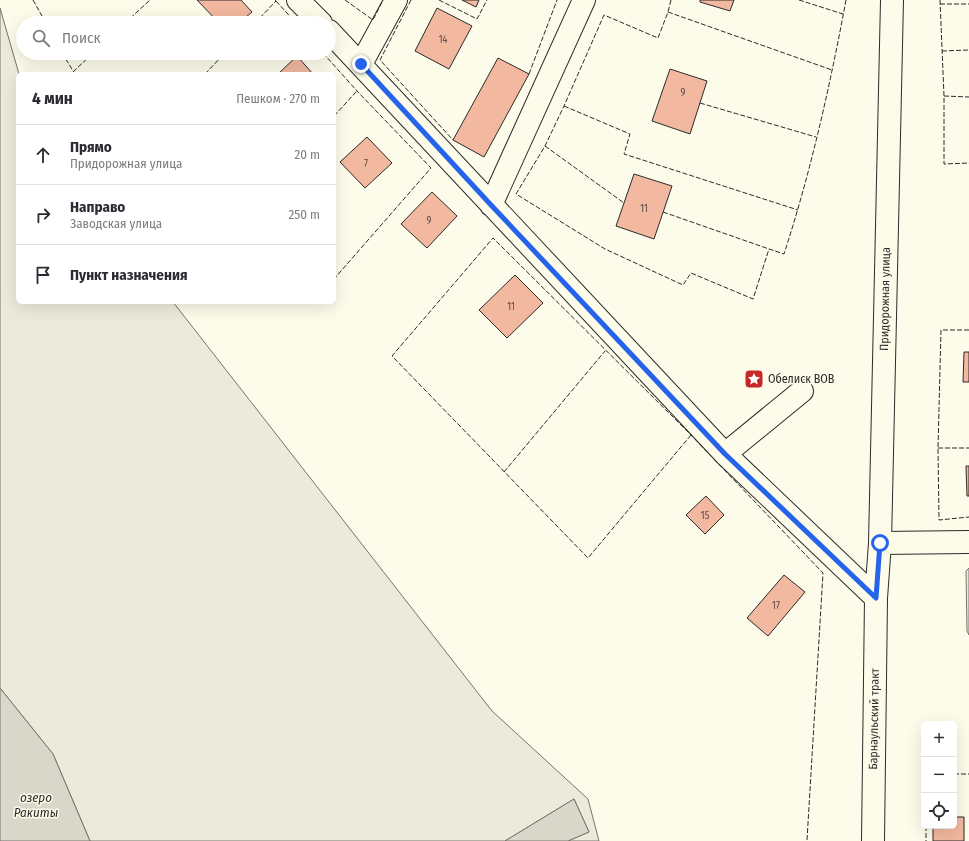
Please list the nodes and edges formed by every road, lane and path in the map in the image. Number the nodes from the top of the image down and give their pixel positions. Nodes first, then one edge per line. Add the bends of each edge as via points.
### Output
1 (298, 0) edge
2 (396, 0) edge
3 (584, 0) edge
4 (892, 0) edge
5 (314, 16) edge
6 (336, 38) edge
7 (361, 64) junction
8 (491, 205) junction
9 (802, 391) dead end
10 (725, 454) junction
11 (969, 542) edge
12 (880, 543) junction
13 (876, 598) junction
14 (873, 841) edge

1 - 5 street
2 - 7 street
3 - 8 street
4 - 12 street, Придорожная улица
6 - 7 street
7 - 8 street
8 - 10 street
9 - 10 street
10 - 13 street
11 - 12 street
12 - 13 street, Придорожная улица
13 - 14 street, Барнаульский тракт

